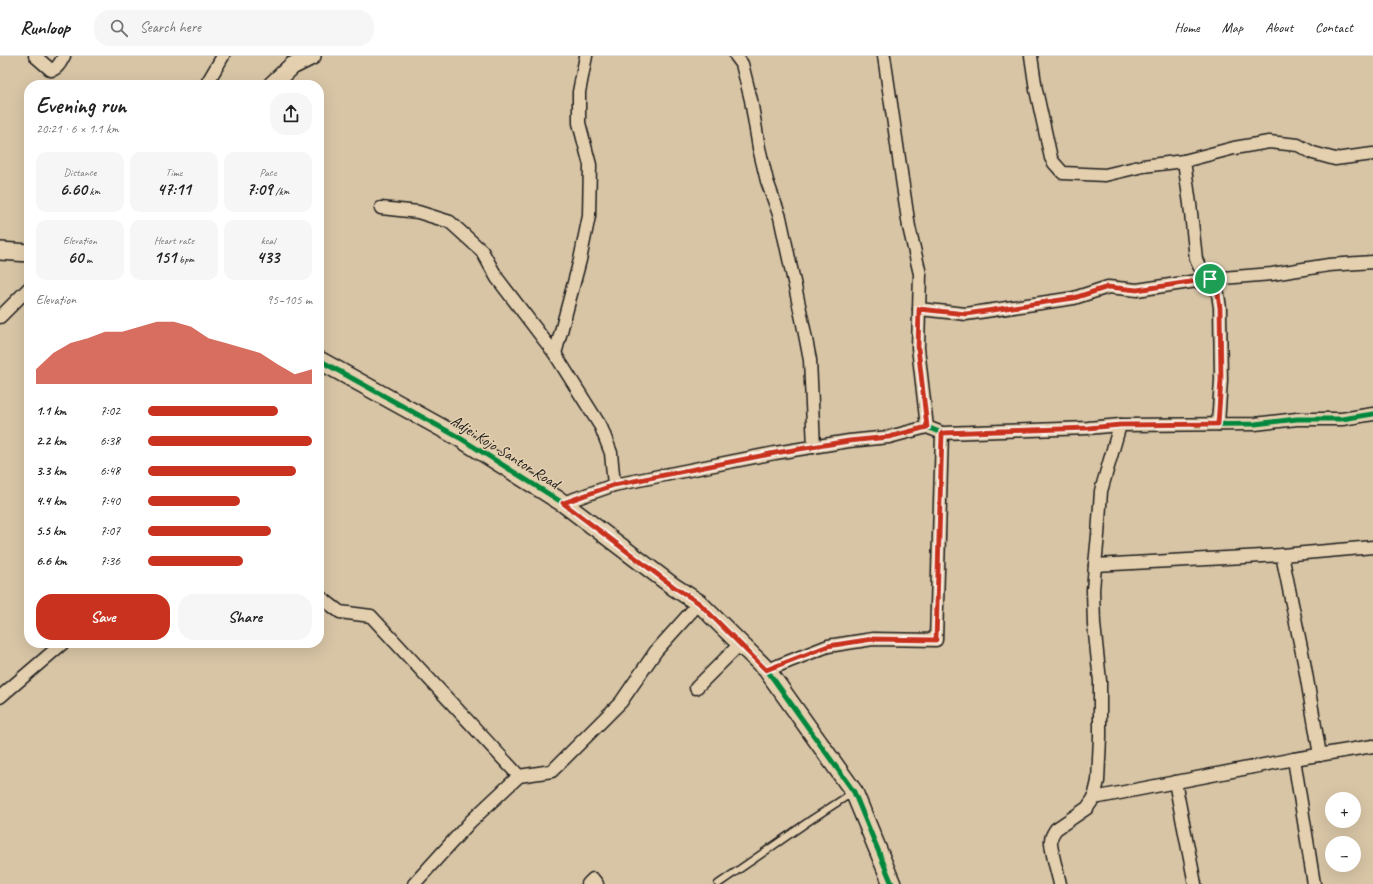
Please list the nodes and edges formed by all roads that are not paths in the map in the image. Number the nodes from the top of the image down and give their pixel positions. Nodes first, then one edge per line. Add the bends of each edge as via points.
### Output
1 (36, 56) edge
2 (64, 56) edge
3 (223, 56) edge
4 (312, 56) edge
5 (586, 56) edge
6 (736, 56) edge
7 (884, 56) edge
8 (1031, 56) edge
9 (209, 80) edge
10 (277, 80) edge
11 (1373, 154) edge
12 (1184, 161) junction
13 (381, 208) dead end
14 (0, 251) edge
15 (24, 253) edge
16 (1373, 262) edge
17 (1210, 279) junction
18 (24, 293) edge
19 (919, 309) junction
20 (0, 318) edge
21 (555, 354) junction
22 (324, 363) edge
23 (1373, 414) edge
24 (1218, 424) junction
25 (1120, 425) junction
26 (927, 427) junction
27 (942, 433) junction
28 (814, 447) junction
29 (614, 485) junction
30 (563, 503) junction
31 (1373, 547) edge
32 (1282, 555) junction
33 (1094, 566) junction
34 (324, 600) edge
35 (699, 603) junction
36 (740, 644) junction
37 (57, 648) edge
38 (766, 670) junction
39 (696, 688) dead end
40 (0, 697) edge
41 (1373, 746) edge
42 (1320, 755) junction
43 (1294, 759) junction
44 (519, 776) junction
45 (1175, 782) junction
46 (854, 792) junction
47 (1094, 798) junction
48 (414, 884) edge
49 (588, 884) edge
50 (597, 884) edge
51 (718, 884) edge
52 (892, 884) edge
53 (1060, 884) edge
54 (1196, 884) edge
55 (1314, 884) edge

1 - 2 street via 51,70 57,67
3 - 9 street
4 - 10 street via 292,66
5 - 21 street via 579,92 579,123 590,165 589,216
6 - 28 street via 742,64 751,100 758,148 780,217 802,319 810,360
7 - 19 street via 909,227 920,274
8 - 12 street via 1051,158 1063,173 1105,175 1143,166
11 - 12 street via 1335,159 1298,145 1269,142
12 - 17 street via 1196,259
13 - 21 street via 418,212 450,222 482,251 497,278
14 - 15 street
16 - 17 street
17 - 19 street via 1137,290 1108,287 1074,298 966,314
17 - 24 street via 1218,294 1220,308 1221,380
18 - 20 street
19 - 26 street via 918,348
21 - 29 street via 601,426 611,453
22 - 30 street, Adjei Kojo Santor Road via 460,438
23 - 24 street via 1255,424
24 - 25 street
25 - 27 street
25 - 33 street via 1101,491
26 - 27 street
26 - 28 street via 889,437
27 - 38 street via 936,640 873,639 828,646
28 - 29 street
29 - 30 street
30 - 35 street, Adjei Kojo Santor Road
31 - 32 street
32 - 33 street
32 - 42 street
33 - 47 street via 1094,624 1100,681 1098,781
34 - 44 street via 340,612 370,616
35 - 36 street, Adjei Kojo Santor Road
35 - 44 street via 656,651 621,702 552,771
36 - 38 street, Adjei Kojo Santor Road
36 - 39 street
37 - 40 street
38 - 46 street, Adjei Kojo Santor Road
41 - 42 street
42 - 43 street
43 - 45 street
43 - 55 street
44 - 48 street via 471,821
45 - 47 street
45 - 54 street
46 - 51 lane
46 - 52 street, Adjei Kojo Santor Road
47 - 53 street via 1076,817 1056,829 1050,840
49 - 50 street via 593,879

